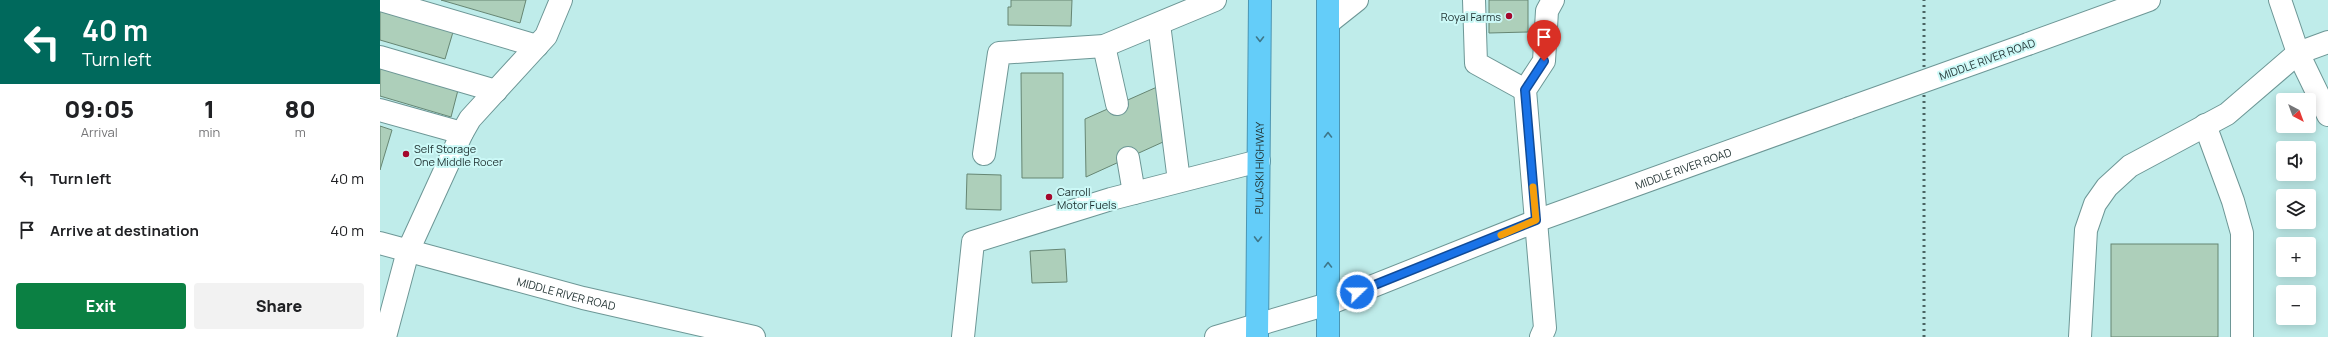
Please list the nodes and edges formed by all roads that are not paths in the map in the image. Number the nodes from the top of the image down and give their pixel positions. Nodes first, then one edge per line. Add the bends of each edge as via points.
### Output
1 (381, 0) edge
2 (561, 0) edge
3 (1215, 0) edge
4 (1260, 0) edge
5 (1328, 0) edge
6 (1357, 0) edge
7 (1474, 0) edge
8 (1553, 0) edge
9 (2149, 0) edge
10 (2280, 0) edge
11 (1328, 23) junction
12 (1159, 24) junction
13 (2328, 42) edge
14 (537, 46) junction
15 (1104, 46) junction
16 (2298, 53) junction
17 (380, 57) edge
18 (1525, 90) junction
19 (496, 91) junction
20 (1117, 104) dead end
21 (380, 110) edge
22 (2328, 115) edge
23 (2205, 125) junction
24 (462, 133) junction
25 (984, 154) dead end
26 (1128, 158) dead end
27 (1259, 161) junction
28 (1179, 182) junction
29 (1134, 193) junction
30 (1536, 220) junction
31 (380, 243) edge
32 (408, 251) junction
33 (1328, 304) junction
34 (1257, 331) edge
35 (385, 337) edge
36 (754, 337) edge
37 (963, 337) edge
38 (1216, 337) edge
39 (1328, 337) edge
40 (1541, 337) edge
41 (2080, 337) edge
42 (2242, 337) edge

1 - 14 street
2 - 14 street via 546,36
3 - 12 street
4 -> 27 highway, PULASKI HIGHWAY
5 - 11 highway
6 - 11 street
7 - 18 street via 1476,63
8 - 18 street via 1547,11 1544,61
9 - 30 street, MIDDLE RIVER ROAD, bridge
10 - 16 street
33 -> 11 highway
12 - 15 street
12 - 28 street
13 - 16 street
14 - 19 street
15 - 20 street
15 - 25 street via 999,53
16 - 22 street
16 - 23 street via 2227,114
17 - 19 street
18 - 30 street
19 - 24 street via 470,119
21 - 24 street
23 - 41 street via 2130,166 2107,187 2095,204 2086,230
23 - 42 street via 2242,233
24 - 32 street
26 - 29 street
27 - 28 street
27 -> 34 highway, PULASKI HIGHWAY
28 - 29 street
29 - 37 street via 973,242
30 - 33 street, MIDDLE RIVER ROAD
30 - 40 street via 1545,328
31 - 32 street, MIDDLE RIVER ROAD
32 - 35 street
32 - 36 street, MIDDLE RIVER ROAD via 583,298
33 - 34 street, MIDDLE RIVER ROAD
33 - 39 highway
34 - 38 street, MIDDLE RIVER ROAD

